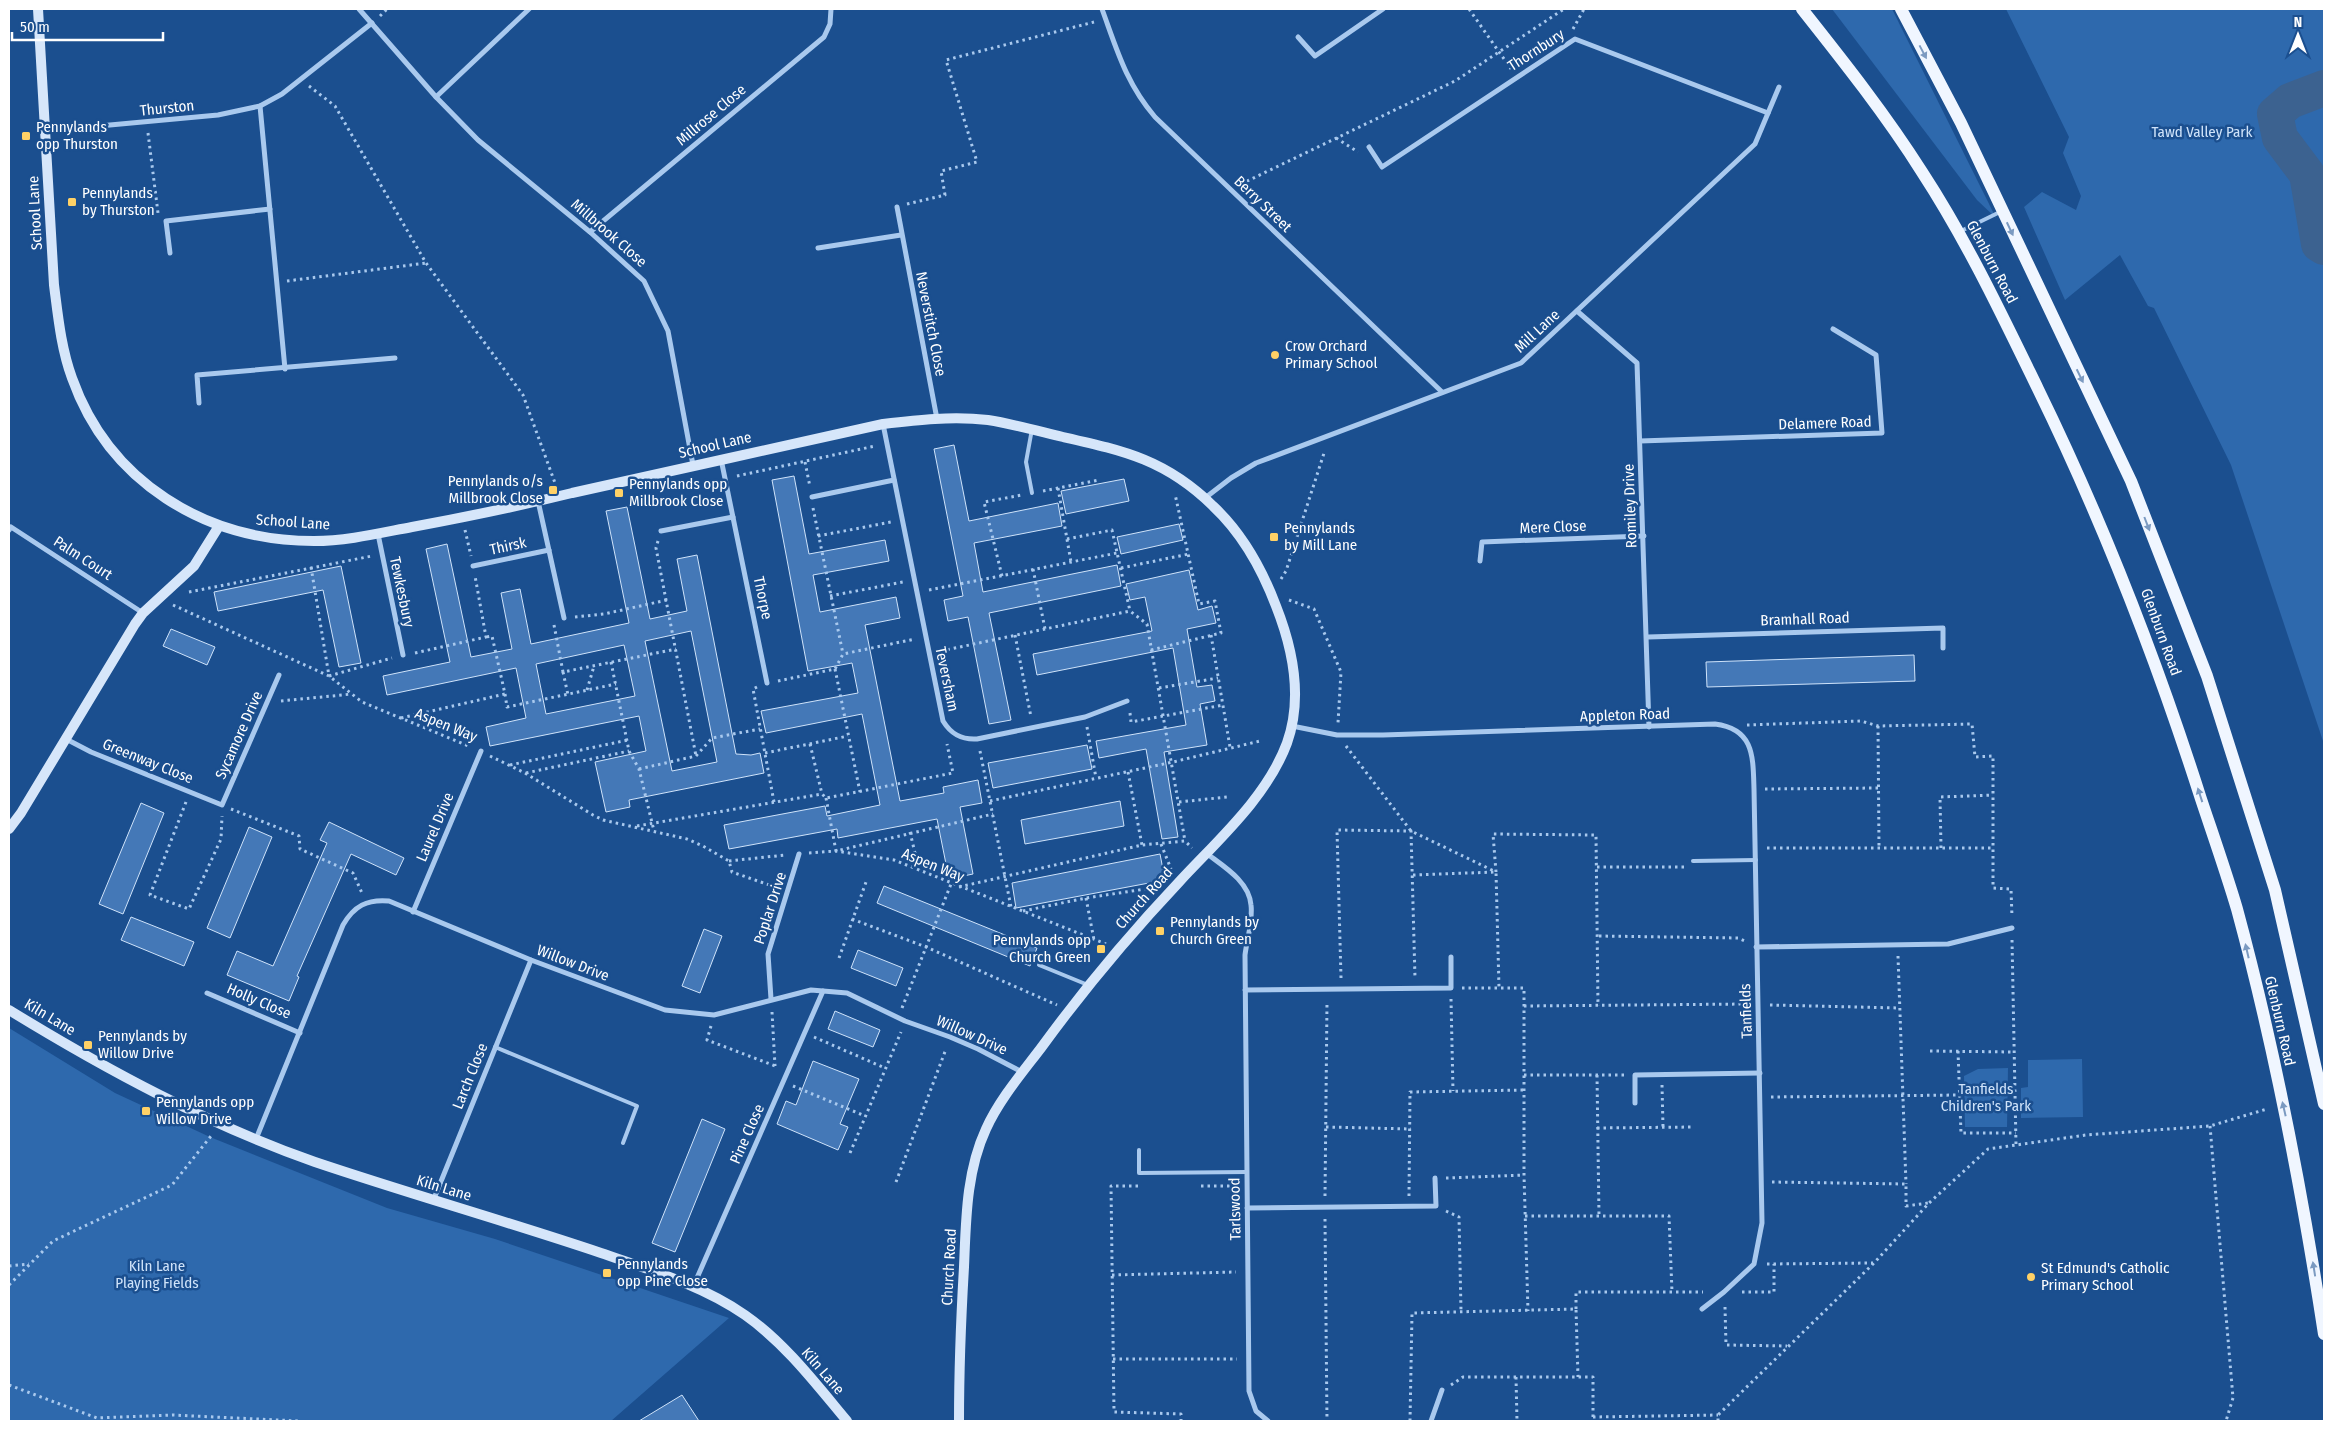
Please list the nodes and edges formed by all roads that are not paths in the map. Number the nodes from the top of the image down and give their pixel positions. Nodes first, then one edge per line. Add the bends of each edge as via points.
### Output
1 (38, 9) edge
2 (360, 9) edge
3 (530, 9) edge
4 (831, 9) edge
5 (1102, 9) edge
6 (1384, 9) edge
7 (1802, 9) edge
8 (1901, 9) edge
9 (372, 23) junction
10 (1298, 37) dead end
11 (1779, 87) dead end
12 (436, 97) junction
13 (260, 106) junction
14 (1768, 113) junction
15 (46, 131) junction
16 (1369, 147) dead end
17 (897, 207) road end
18 (270, 209) junction
19 (2002, 211) junction
20 (590, 232) junction
21 (1959, 232) junction
22 (901, 235) junction
23 (818, 248) dead end
24 (170, 253) dead end
25 (1577, 311) junction
26 (1833, 329) dead end
27 (395, 358) dead end
28 (285, 368) junction
29 (1442, 392) junction
30 (199, 403) dead end
31 (936, 419) junction
32 (883, 424) junction
33 (1032, 430) junction
34 (1640, 440) junction
35 (721, 459) junction
36 (693, 466) junction
37 (894, 480) junction
38 (1032, 493) road end
39 (812, 498) road end
40 (1206, 498) junction
41 (538, 502) junction
42 (733, 517) junction
43 (219, 526) junction
44 (9, 530) edge
45 (661, 531) road end
46 (378, 534) junction
47 (1644, 536) junction
48 (549, 550) junction
49 (1480, 561) dead end
50 (473, 566) road end
51 (144, 612) junction
52 (564, 618) road end
53 (1648, 637) junction
54 (1943, 648) dead end
55 (403, 655) road end
56 (279, 675) dead end
57 (767, 683) road end
58 (1127, 701) road end
59 (1292, 726) junction
60 (1649, 727) junction
61 (65, 738) junction
62 (481, 751) road end
63 (222, 805) joint
64 (9, 829) edge
65 (799, 854) road end
66 (1204, 855) junction
67 (1757, 860) junction
68 (1693, 861) road end
69 (413, 912) junction
70 (2012, 928) road end
71 (1756, 947) junction
72 (1451, 957) dead end
73 (531, 960) junction
74 (1039, 965) dead end
75 (1088, 985) junction
76 (1245, 990) junction
77 (823, 991) junction
78 (207, 993) dead end
79 (771, 999) junction
80 (9, 1010) edge
81 (300, 1033) junction
82 (495, 1047) junction
83 (1022, 1072) junction
84 (1760, 1073) junction
85 (1635, 1103) dead end
86 (2324, 1104) edge
87 (256, 1139) junction
88 (623, 1143) dead end
89 (1139, 1150) dead end
90 (1247, 1172) junction
91 (1435, 1178) road end
92 (433, 1200) junction
93 (1247, 1208) junction
94 (693, 1287) junction
95 (1702, 1309) dead end
96 (2324, 1334) edge
97 (1442, 1390) road end
98 (847, 1421) edge
99 (959, 1421) edge
100 (1268, 1421) edge
101 (1432, 1421) edge

1 - 15 street, School Lane
2 - 9 street, Millbrook Close
3 - 12 street
4 - 20 street, Millrose Close via 830,24 824,37
5 - 29 street, Berry Street via 1121,64 1140,100 1155,117
6 - 10 street via 1315,56
7 - 21 main road, Glenburn Road via 1872,98
8 -> 19 main road, Glenburn Road via 1961,123
9 - 12 street, Millbrook Close
9 - 13 street, Thurston via 300,80
11 - 14 street, Mill Lane
12 - 20 street, Millbrook Close via 478,140
13 - 15 street, Thurston via 218,116
13 - 18 street
14 - 16 street, Thornbury via 1575,39 1382,167
14 - 25 street, Mill Lane via 1755,144
15 - 43 street, School Lane via 58,322 80,399 110,449 130,471 184,511
17 - 22 street, Neverstitch Close
18 - 24 street via 166,221
18 - 28 street
19 - 21 lane
19 -> 86 main road, Glenburn Road via 2131,481 2207,676 2274,890
20 - 36 street, Millbrook Close via 644,281 668,331
96 -> 21 main road, Glenburn Road via 2291,1135 2239,918 2174,715 2125,583 2078,472
22 - 23 street
22 - 31 street, Neverstitch Close
25 - 29 street, Mill Lane via 1521,363
25 - 34 street, Romiley Drive via 1637,363
26 - 34 street, Delamere Road via 1876,355 1882,434
27 - 28 street
28 - 30 street via 197,375
29 - 40 street, Mill Lane via 1256,464
31 - 32 street, School Lane
31 - 33 street, School Lane via 988,420
32 - 35 street, School Lane
32 - 37 street, Teversham
33 - 38 lane via 1026,462
33 - 40 street, School Lane via 1132,454 1170,471
34 - 47 street, Romiley Drive
35 - 36 street, School Lane
35 - 42 street, Thorpe
36 - 41 street, School Lane
37 - 39 street
37 - 58 street, Teversham via 943,721 948,729 960,737 977,739 1085,717
40 - 59 street, Church Road via 1238,534 1261,571 1282,620 1293,667 1295,709
41 - 46 street, School Lane
41 - 48 street, Thirsk
42 - 45 street
42 - 57 street, Thorpe
43 - 46 street, School Lane via 266,538 289,540 342,540
43 - 51 street via 194,566
44 - 51 street, Palm Court via 11,527
46 - 55 street, Tewkesbury
47 - 49 street, Mere Close via 1482,542
47 - 53 street, Romiley Drive
48 - 50 street, Thirsk
48 - 52 street, Thirsk
51 - 61 street via 124,639
53 - 54 street, Bramhall Road via 1943,628
53 - 60 street, Romiley Drive
56 - 63 street, Sycamore Drive
59 - 60 street, Appleton Road via 1337,735
59 - 66 street, Church Road via 1267,780
60 - 67 street, Appleton Road via 1727,725 1736,730 1750,747
61 - 63 street, Greenway Close via 91,752
61 - 64 street via 22,813
62 - 69 street, Laurel Drive
65 - 79 street, Poplar Drive via 768,954
66 - 75 street, Church Road
66 - 76 street, Tarlswood via 1240,880 1249,897
67 - 68 lane
67 - 71 street
69 - 73 street, Willow Drive
69 - 81 street, Willow Drive via 389,901 366,902 349,916
70 - 71 street via 1948,944
71 - 84 street, Tanfields
72 - 76 street via 1451,988
73 - 79 street, Willow Drive via 665,1010 714,1015
73 - 82 street, Larch Close
74 - 75 lane
75 - 83 street, Church Road
76 - 90 street, Tarlswood
77 - 79 street, Willow Drive via 811,990
77 - 83 street, Willow Drive via 847,993
77 - 94 street, Pine Close
78 - 81 street, Holly Close
80 - 87 street, Kiln Lane via 116,1073
81 - 87 street
82 - 88 lane via 637,1106
82 - 92 street, Larch Close
83 - 99 street, Church Road via 987,1126 971,1175
84 - 85 street via 1635,1075
84 - 95 street, Tanfields via 1762,1223 1754,1264
87 - 92 street, Kiln Lane
89 - 90 lane via 1139,1173
90 - 93 street, Tarlswood
91 - 93 street via 1436,1206
92 - 94 street, Kiln Lane via 568,1242
93 - 100 street, Tarlswood via 1249,1391 1256,1411
94 - 98 street, Kiln Lane via 746,1316 771,1336
97 - 101 street

